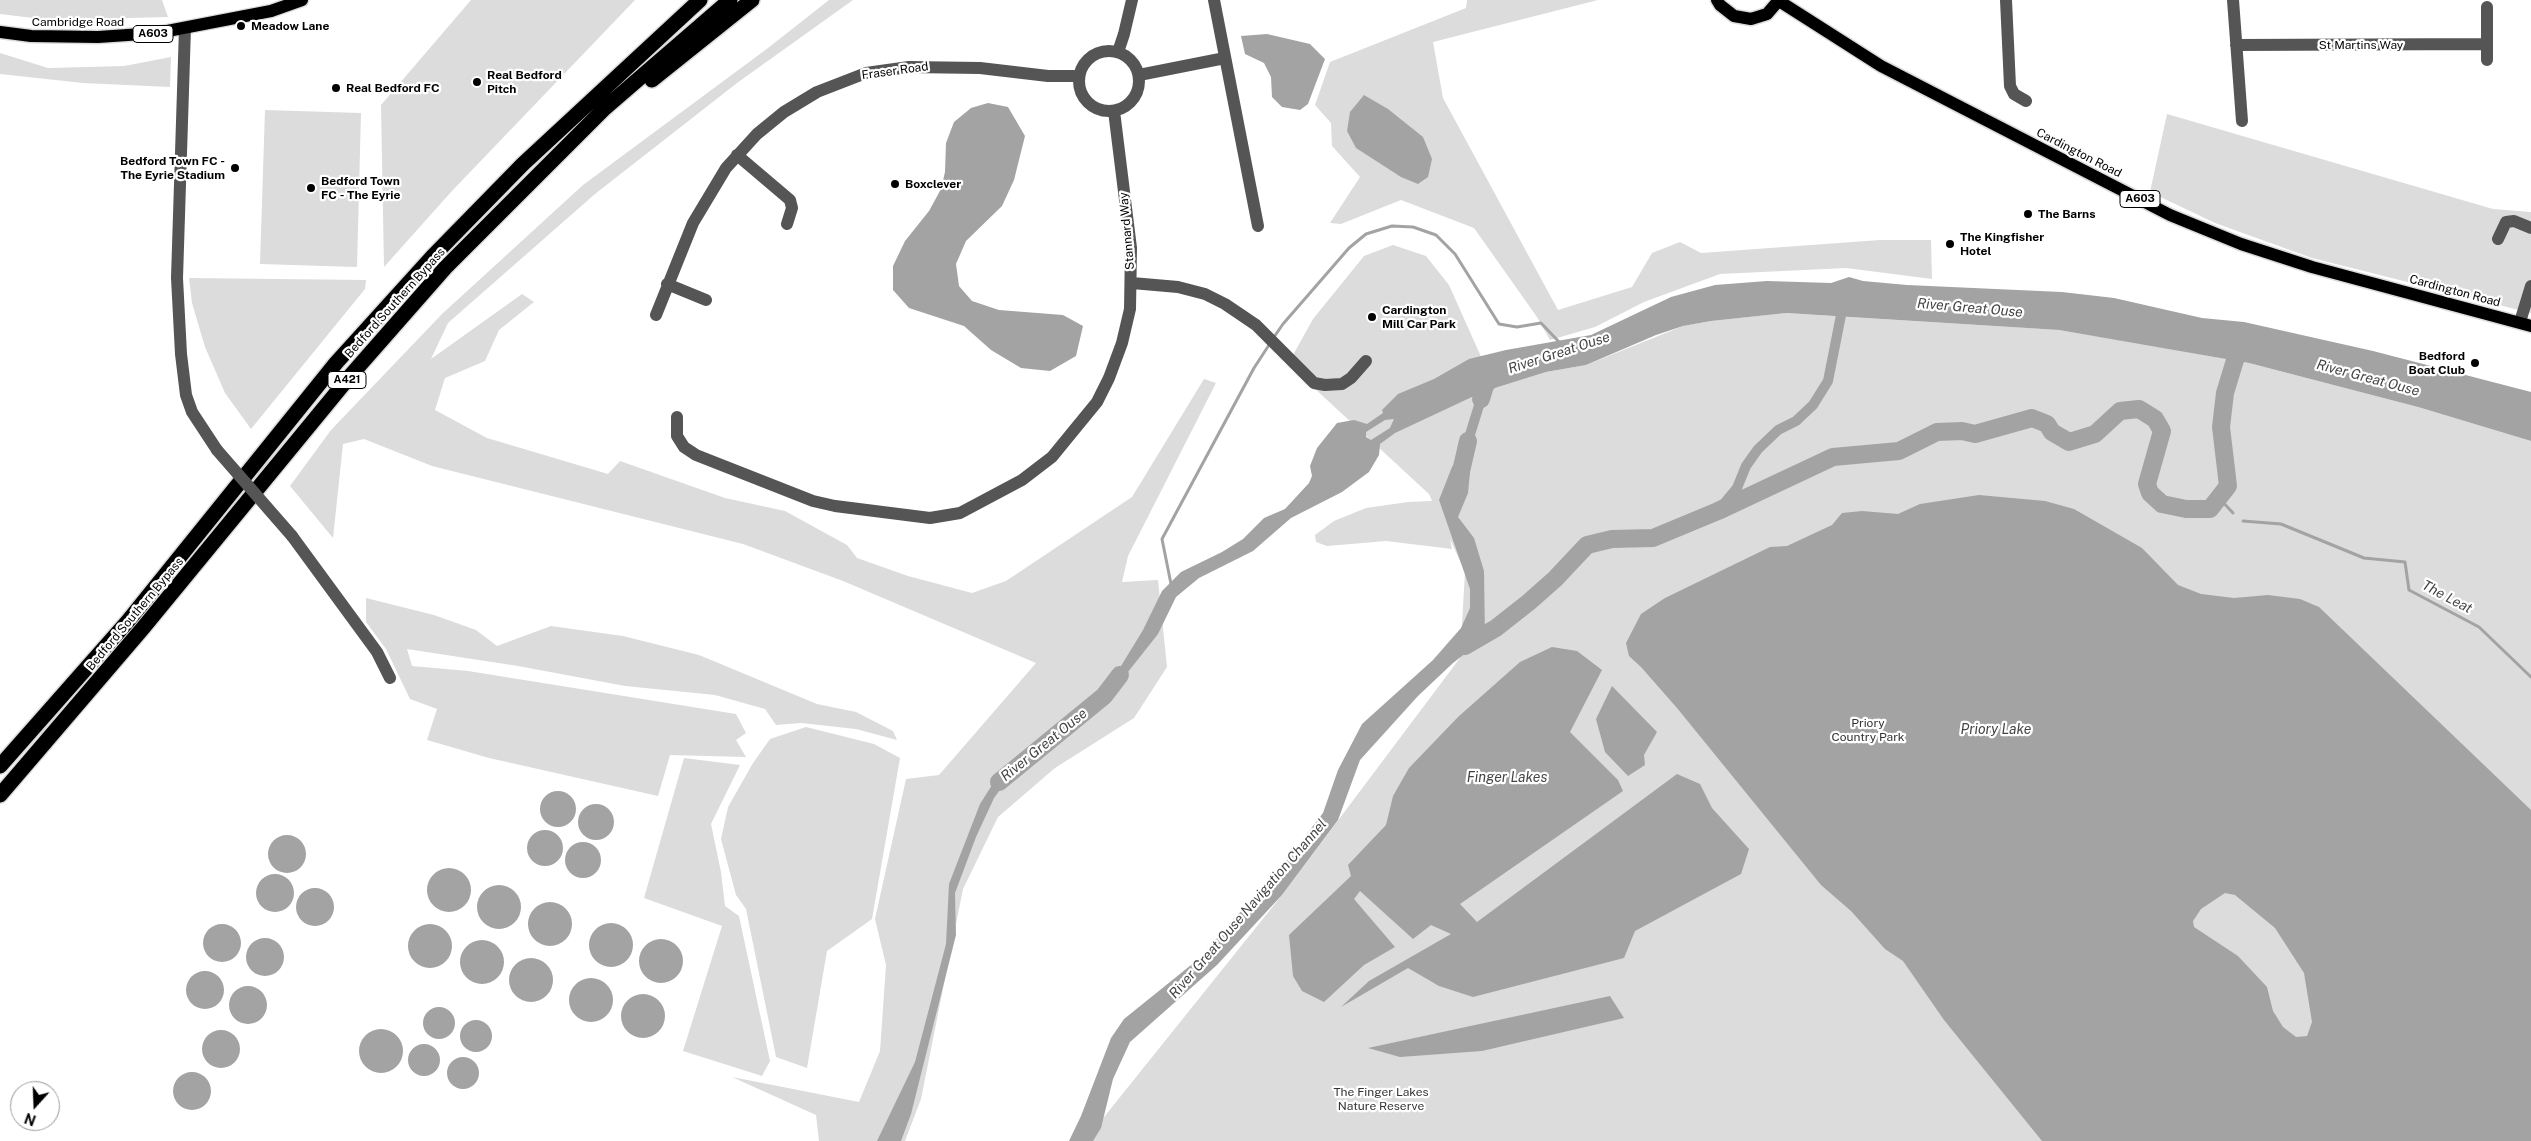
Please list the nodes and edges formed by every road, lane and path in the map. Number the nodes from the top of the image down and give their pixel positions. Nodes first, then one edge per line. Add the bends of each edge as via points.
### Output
1 (302, 0) edge
2 (730, 0) edge
3 (752, 0) edge
4 (1214, 0) edge
5 (1717, 0) edge
6 (2006, 0) edge
7 (2233, 0) edge
8 (1134, 1) edge
9 (1779, 1) edge
10 (697, 2) edge
11 (2487, 7) dead end
12 (185, 28) junction
13 (0, 32) edge
14 (2486, 44) junction
15 (2236, 45) junction
16 (1118, 52) junction
17 (1226, 58) junction
18 (2487, 60) dead end
19 (1139, 75) junction
20 (1079, 76) junction
21 (2026, 101) dead end
22 (606, 108) junction
23 (1114, 111) junction
24 (2242, 120) dead end
25 (737, 155) junction
26 (786, 224) dead end
27 (1258, 226) dead end
28 (2531, 228) edge
29 (2498, 239) dead end
30 (1132, 283) junction
31 (667, 284) junction
32 (2531, 286) edge
33 (706, 300) dead end
34 (656, 315) dead end
35 (2525, 324) edge
36 (1366, 361) dead end
37 (677, 417) dead end
38 (390, 678) dead end
39 (0, 766) edge
40 (0, 795) edge

1 - 12 main road, Cambridge Road / A603 via 271,11
2 - 22 highway, Bedford Southern Bypass / A421
3 - 22 highway via 640,90
4 - 17 street
5 - 9 main road via 1734,16 1751,19 1767,14
6 - 21 street via 2010,86 2014,94
7 - 15 street
8 - 16 street
9 - 35 main road, Cardington Road / A603 via 1880,66 2170,215 2241,244 2312,267
10 - 39 highway, Bedford Southern Bypass / A421 via 523,164 432,256 336,363 128,621
11 - 14 street
12 - 13 main road, Cambridge Road / A603 via 98,38
12 - 38 street, bridge via 177,278 186,395 192,412 217,450 292,536 377,652
14 - 15 street, St Martins Way
14 - 18 street
15 - 24 street
16 - 19 street via 1129,58
16 - 20 street via 1106,51 1089,58
17 - 19 street
17 - 27 street
19 - 23 street via 1139,88 1134,99
20 - 23 street via 1083,97 1091,106 1102,111
20 - 25 street, Fraser Road via 936,65 866,73 817,92 784,112
22 - 40 highway, Bedford Southern Bypass / A421 via 445,268
23 - 30 street, Stannard Way via 1131,248
25 - 26 street via 790,200 792,208
25 - 31 street, Fraser Road via 693,223
28 - 29 street via 2514,221 2506,222
30 - 36 street via 1178,287 1205,294 1241,312 1314,382 1325,385 1344,382
30 - 37 street, Stannard Way via 1122,343 1097,402 1052,457 988,500 960,513 930,518 813,501 696,455 684,447 677,436
31 - 33 street
31 - 34 street, Fraser Road
32 - 35 street

